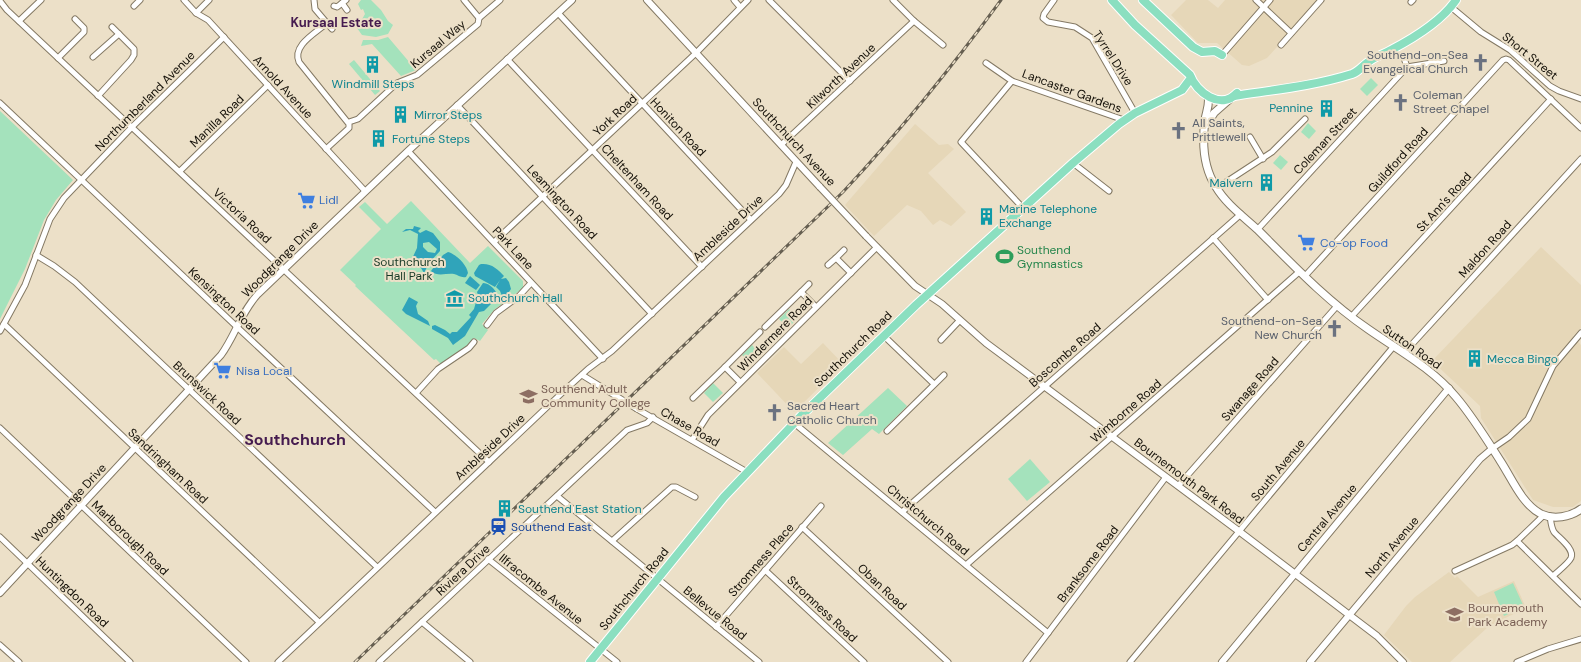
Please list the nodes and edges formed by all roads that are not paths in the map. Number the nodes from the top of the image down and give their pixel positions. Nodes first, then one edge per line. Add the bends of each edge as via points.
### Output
1 (41, 0) edge
2 (140, 0) edge
3 (184, 0) edge
4 (210, 0) edge
5 (314, 0) edge
6 (464, 0) edge
7 (500, 0) edge
8 (572, 0) edge
9 (646, 0) edge
10 (734, 0) edge
11 (748, 0) edge
12 (769, 0) edge
13 (893, 0) edge
14 (1054, 0) edge
15 (1112, 0) edge
16 (1143, 0) edge
17 (1256, 0) edge
18 (1270, 0) edge
19 (1321, 0) edge
20 (0, 1) edge
21 (344, 2) edge
22 (1453, 3) edge
23 (134, 6) dead end
24 (334, 6) dead end
25 (2, 7) edge
26 (740, 7) junction
27 (1264, 7) junction
28 (347, 10) dead end
29 (196, 13) junction
30 (558, 13) junction
31 (479, 18) junction
32 (75, 19) dead end
33 (19, 21) junction
34 (914, 21) junction
35 (327, 23) junction
36 (112, 27) dead end
37 (332, 29) dead end
38 (1291, 33) junction
39 (119, 34) junction
40 (224, 37) junction
41 (943, 45) dead end
42 (1281, 45) dead end
43 (696, 53) junction
44 (1222, 55) joint
45 (93, 57) dead end
46 (58, 58) junction
47 (1404, 58) dead end
48 (507, 59) junction
49 (1444, 61) dead end
50 (986, 63) dead end
51 (1407, 67) junction
52 (1190, 76) junction
53 (850, 81) junction
54 (1012, 81) junction
55 (268, 85) junction
56 (98, 96) junction
57 (1208, 96) junction
58 (1234, 96) junction
59 (1551, 99) junction
60 (1581, 99) edge
61 (0, 103) edge
62 (642, 103) junction
63 (458, 105) junction
64 (1136, 113) junction
65 (1305, 119) dead end
66 (1124, 120) junction
67 (349, 122) junction
68 (132, 127) junction
69 (1205, 128) junction
70 (1581, 128) edge
71 (1250, 137) dead end
72 (781, 145) junction
73 (326, 149) junction
74 (593, 150) junction
75 (408, 151) junction
76 (1263, 159) junction
77 (796, 162) junction
78 (1073, 162) junction
79 (1580, 162) edge
80 (180, 171) junction
81 (80, 180) junction
82 (1217, 188) junction
83 (365, 191) junction
84 (1109, 192) dead end
85 (543, 196) junction
86 (1023, 208) junction
87 (1241, 214) junction
88 (752, 220) junction
89 (1257, 230) junction
90 (1213, 238) junction
91 (494, 242) junction
92 (877, 247) junction
93 (844, 250) dead end
94 (36, 255) junction
95 (836, 258) junction
96 (828, 265) dead end
97 (702, 267) junction
98 (284, 269) junction
99 (851, 273) junction
100 (1302, 274) junction
101 (531, 283) junction
102 (809, 284) dead end
103 (800, 292) junction
104 (928, 295) junction
105 (1268, 300) junction
106 (1337, 306) junction
107 (816, 307) junction
108 (652, 314) junction
109 (1351, 317) junction
110 (960, 320) junction
111 (4, 324) junction
112 (487, 325) dead end
113 (765, 327) dead end
114 (237, 328) junction
115 (0, 331) edge
116 (760, 332) dead end
117 (1581, 333) edge
118 (884, 336) junction
119 (941, 340) dead end
120 (474, 342) dead end
121 (1394, 346) junction
122 (1404, 353) junction
123 (602, 359) junction
124 (725, 367) junction
125 (582, 374) junction
126 (944, 374) dead end
127 (740, 382) junction
128 (934, 384) junction
129 (1045, 386) junction
130 (1448, 388) junction
131 (190, 390) junction
132 (416, 393) junction
133 (693, 398) dead end
134 (653, 417) junction
135 (794, 424) junction
136 (0, 428) edge
137 (887, 431) dead end
138 (1112, 437) junction
139 (692, 440) junction
140 (135, 448) junction
141 (1493, 448) junction
142 (489, 462) junction
143 (747, 472) junction
144 (1166, 477) junction
145 (1178, 486) junction
146 (557, 496) junction
147 (695, 497) dead end
148 (81, 506) junction
149 (821, 506) dead end
150 (1581, 509) edge
151 (435, 512) junction
152 (902, 512) junction
153 (1547, 516) junction
154 (802, 528) junction
155 (1240, 532) junction
156 (0, 538) edge
157 (612, 541) junction
158 (1517, 541) junction
159 (488, 559) junction
160 (27, 564) junction
161 (966, 565) junction
162 (377, 567) junction
163 (765, 570) junction
164 (1455, 571) dead end
165 (1294, 574) junction
166 (1553, 576) junction
167 (658, 579) junction
168 (0, 593) edge
169 (1581, 604) edge
170 (1349, 616) junction
171 (319, 622) junction
172 (422, 622) junction
173 (716, 627) junction
174 (1048, 633) junction
175 (1581, 639) edge
176 (0, 644) edge
177 (600, 650) junction
178 (19, 662) edge
179 (130, 662) edge
180 (246, 662) edge
181 (278, 662) edge
182 (379, 662) edge
183 (470, 662) edge
184 (590, 662) edge
185 (616, 662) edge
186 (759, 662) edge
187 (864, 662) edge
188 (948, 662) edge
189 (1026, 662) edge
190 (1130, 662) edge
191 (1222, 662) edge
192 (1310, 662) edge
193 (1403, 662) edge
194 (1517, 662) edge

1 - 33 street
2 - 23 street
3 - 29 street, Arnold Avenue
4 - 29 street
5 - 35 street via 315,9
6 - 31 street, Kursaal Way
7 - 31 street
8 - 30 street, Woodgrange Drive
9 - 43 street, Southchurch Avenue
10 - 26 street
11 - 26 street, York Road
12 - 53 street
13 - 34 street
14 - 64 street, Tyrrel Drive via 1043,18 1048,22 1075,26 1092,38
15 - 52 main road
16 - 44 main road via 1193,47 1202,52 1215,51
17 - 27 street
18 - 27 street
19 - 38 street
20 - 25 street, Victoria Road
21 - 24 street via 337,7
21 - 28 street
22 - 58 main road via 1416,36 1370,60 1361,70 1337,78
22 - 60 street, Short Street via 1481,32 1510,50 1550,86
25 - 33 street, Victoria Road
26 - 43 street, York Road
27 - 38 street
27 - 44 street
29 - 40 street, Arnold Avenue via 208,20
30 - 48 street, Woodgrange Drive
30 - 62 street, Honiton Road
31 - 67 street, Kursaal Way via 478,24 420,73 397,83 358,119
32 - 46 street via 84,28 84,32
33 - 46 street, Victoria Road
34 - 41 street
34 - 53 street, Kilworth Avenue
35 - 37 street
35 - 67 street via 300,46 298,59
36 - 39 street
38 - 42 street
39 - 45 street
39 - 56 street via 134,49 134,55
40 - 55 street, Arnold Avenue
40 - 68 street, Northumberland Avenue
43 - 62 street, York Road
43 - 72 street, Southchurch Avenue
46 - 56 street, Victoria Road
47 - 51 street
48 - 63 street, Woodgrange Drive
48 - 74 street, Cheltenham Road
49 - 51 street
50 - 54 street, Lancaster Gardens
51 - 89 street, Coleman Street
52 - 57 main road via 1194,84
52 - 64 main road, Southchurch Road via 1185,88
53 - 72 street, Kilworth Avenue
54 - 66 street, Lancaster Gardens
54 - 86 street, Lancaster Gardens via 961,142
55 - 73 street, Arnold Avenue
55 - 80 street, Manilla Road
56 - 68 street, Victoria Road
57 - 58 main road via 1224,101
57 - 69 main road, Sutton Road
58 - 69 main road, Sutton Road via 1214,113
59 - 70 street
59 - 100 street, Guildford Road via 1506,59 1503,60
59 - 109 street, St Ann's Road
61 - 81 street, Kensington Road
62 - 74 street, York Road
62 - 88 street, Honiton Road
63 - 75 street, Woodgrange Drive
63 - 85 street, Leamington Road
64 - 66 main road, Southchurch Road
65 - 76 street
66 - 78 main road, Southchurch Road
67 - 73 street via 349,128
68 - 80 street, Victoria Road
68 - 81 street, Northumberland Avenue
69 - 82 main road, Sutton Road via 1204,153 1210,176
71 - 76 street
72 - 77 street, Southchurch Avenue
73 - 83 street, Arnold Avenue
74 - 85 street, York Road
74 - 97 street, Cheltenham Road
75 - 83 street, Woodgrange Drive
75 - 91 street, Park Lane
76 - 82 street
77 - 88 street, Ambleside Drive via 785,188
77 - 92 street, Southchurch Avenue, bridge
78 - 84 street
78 - 86 main road, Southchurch Road
79 - 122 street, Maldon Road
80 - 98 street, Victoria Road
81 - 94 street, Northumberland Avenue via 58,206
81 - 114 street, Kensington Road
82 - 87 main road, Sutton Road
83 - 98 street, Woodgrange Drive
85 - 91 street, York Road
85 - 108 street, Leamington Road
86 - 104 main road, Southchurch Road
87 - 89 main road, Sutton Road
87 - 90 street, Boscombe Road
88 - 97 street, Ambleside Drive
89 - 100 main road, Sutton Road
90 - 105 street
90 - 129 street, Boscombe Road
91 - 101 street, Park Lane
92 - 99 street, Windermere Road
92 - 104 street, Southchurch Avenue via 915,286
93 - 95 street
94 - 111 street, Northumberland Avenue via 25,285
94 - 131 street, Brunswick Road via 75,282
95 - 96 street
95 - 99 street
97 - 108 street, Ambleside Drive
98 - 114 street, Woodgrange Drive via 254,298
98 - 132 street, Victoria Road
99 - 107 street, Windermere Road
100 - 105 street, Wimborne Road
100 - 106 main road, Sutton Road
101 - 112 street via 496,313
101 - 123 street, Park Lane
102 - 103 street
103 - 107 street
103 - 113 street
104 - 110 street, Bournemouth Park Road
104 - 118 main road, Southchurch Road
105 - 138 street, Wimborne Road
106 - 109 main road, Sutton Road
106 - 145 street, Swanage Road
107 - 127 street, Windermere Road
108 - 123 street, Ambleside Drive
109 - 121 main road, Sutton Road
110 - 119 street
110 - 129 street, Bournemouth Park Road
111 - 115 street, Northumberland Avenue
111 - 140 street, Sandringham Road
114 - 131 street, Woodgrange Drive via 221,355
114 - 151 street, Kensington Road
116 - 124 street
117 - 141 street via 1553,366 1528,419
118 - 128 street
118 - 135 main road, Southchurch Road
120 - 132 street via 438,369
121 - 122 main road, Sutton Road
121 - 155 street, South Avenue
122 - 130 main road, Sutton Road
123 - 125 street, Ambleside Drive
124 - 127 street
124 - 133 street
125 - 134 street, Chase Road, bridge
125 - 142 street, Ambleside Drive
126 - 128 street
127 - 139 street, Windermere Road via 708,415
128 - 137 street
129 - 138 street, Bournemouth Park Road
129 - 152 street, Boscombe Road
130 - 141 main road, Sutton Road
130 - 165 street, Central Avenue
131 - 140 street, Woodgrange Drive
131 - 162 street, Brunswick Road
132 - 142 street, Victoria Road
134 - 139 street, Chase Road
134 - 146 street, Riviera Drive via 647,423 627,430
135 - 143 main road, Southchurch Road
135 - 152 street, Christchurch Road
136 - 148 street, Marlborough Road
138 - 144 street, Bournemouth Park Road
138 - 161 street, Wimborne Road
139 - 143 street, Chase Road
140 - 148 street, Woodgrange Drive
140 - 171 street, Sandringham Road
141 - 153 main road, Sutton Road via 1527,502
141 - 170 street, North Avenue via 1480,458
142 - 151 street, Ambleside Drive
143 - 167 main road, Southchurch Road
144 - 145 street, Bournemouth Park Road
144 - 174 street, Branksome Road
145 - 155 street, Bournemouth Park Road
146 - 157 street, Bellevue Road
146 - 159 street, Riviera Drive
147 - 157 street via 672,487
148 - 160 street, Woodgrange Drive
148 - 180 street, Marlborough Road
149 - 154 street, Stromness Place
150 - 153 main road via 1571,515
151 - 162 street, Ambleside Drive
152 - 161 street, Christchurch Road
153 - 158 street
153 - 166 street via 1554,532 1572,555
154 - 163 street, Stromness Place
154 - 188 street, Oban Road
155 - 165 street, Bournemouth Park Road
155 - 190 street, South Avenue
156 - 160 street, Huntingdon Road
157 - 167 street, Bellevue Road
158 - 164 street
158 - 166 street
159 - 172 street, Riviera Drive
159 - 177 street, Ilfracombe Avenue
160 - 168 street, Woodgrange Drive
160 - 179 street, Huntingdon Road
161 - 174 street, Christchurch Road
162 - 171 street, Ambleside Drive
163 - 173 street, Stromness Place
163 - 187 street, Stromness Road
165 - 170 street, Bournemouth Park Road
165 - 191 street, Central Avenue
166 - 169 street
167 - 173 street, Bellevue Road
167 - 177 main road, Southchurch Road
170 - 192 street, North Avenue
170 - 193 street, Bournemouth Park Road via 1382,641
171 - 181 street, Ambleside Drive
172 - 182 street, Riviera Drive
172 - 183 street
173 - 186 street, Bellevue Road
174 - 189 street, Branksome Road
175 - 194 street
176 - 178 street
177 - 184 main road, Southchurch Road
177 - 185 street, Ilfracombe Avenue

